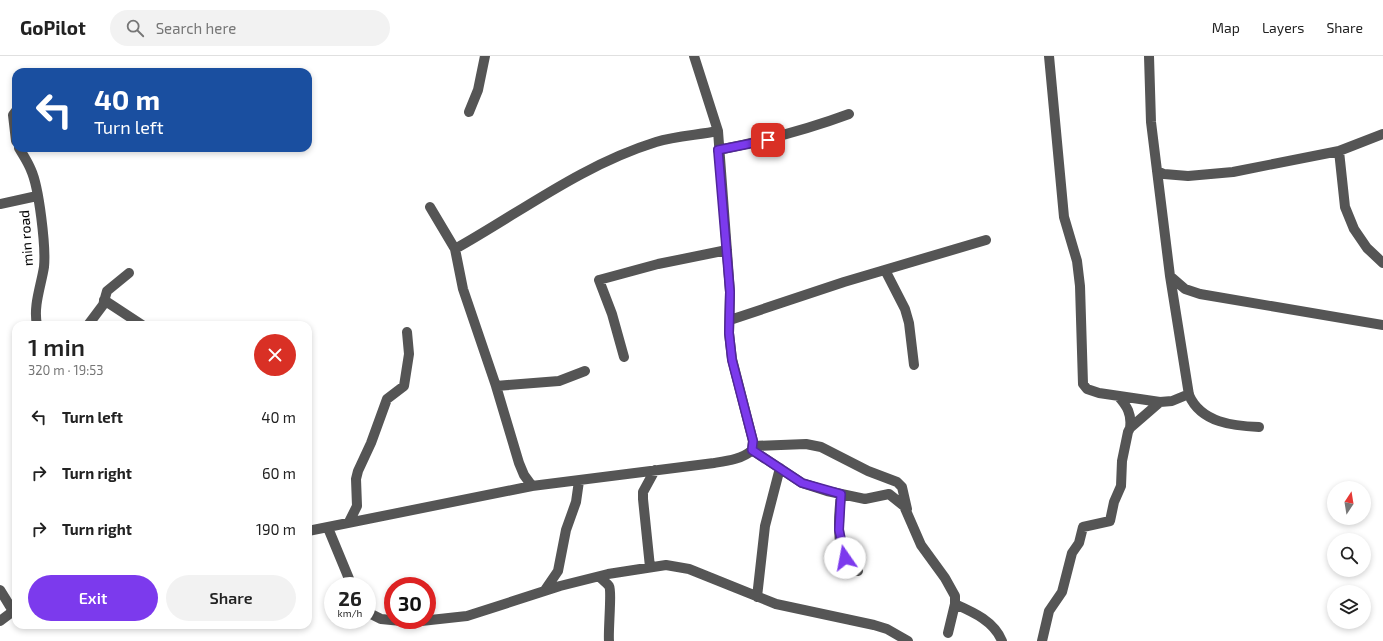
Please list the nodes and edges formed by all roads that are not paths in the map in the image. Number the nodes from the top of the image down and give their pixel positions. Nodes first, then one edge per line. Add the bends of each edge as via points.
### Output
1 (485, 56) edge
2 (694, 56) edge
3 (1049, 56) edge
4 (1149, 56) edge
5 (469, 112) dead end
6 (849, 114) dead end
7 (718, 131) junction
8 (1383, 134) edge
9 (718, 150) junction
10 (1339, 151) junction
11 (21, 152) edge
12 (1157, 171) junction
13 (37, 196) junction
14 (0, 204) edge
15 (430, 207) dead end
16 (986, 240) dead end
17 (455, 249) junction
18 (727, 250) junction
19 (1383, 263) edge
20 (885, 270) junction
21 (129, 274) dead end
22 (1170, 276) junction
23 (104, 300) junction
24 (730, 320) junction
25 (37, 321) edge
26 (91, 321) edge
27 (136, 321) edge
28 (1383, 325) edge
29 (407, 332) dead end
30 (624, 358) dead end
31 (914, 365) dead end
32 (585, 371) dead end
33 (496, 386) junction
34 (1189, 394) junction
35 (1118, 396) junction
36 (1160, 402) junction
37 (1259, 427) dead end
38 (1130, 428) junction
39 (752, 448) junction
40 (780, 468) junction
41 (655, 470) junction
42 (579, 481) junction
43 (532, 486) junction
44 (841, 494) junction
45 (908, 515) junction
46 (349, 522) junction
47 (328, 528) junction
48 (312, 530) edge
49 (650, 567) junction
50 (858, 571) dead end
51 (348, 577) edge
52 (600, 577) junction
53 (0, 590) edge
54 (543, 592) junction
55 (757, 597) junction
56 (955, 604) junction
57 (12, 606) edge
58 (12, 612) edge
59 (376, 617) edge
60 (0, 621) edge
61 (948, 633) dead end
62 (609, 641) edge
63 (908, 641) edge
64 (1002, 641) edge
65 (1042, 641) edge

1 - 5 street via 478,90
2 - 7 street
3 - 35 street via 1064,217 1077,261 1080,286 1083,384 1090,391
4 - 12 street via 1151,122
6 - 9 street via 768,140
7 - 9 street
7 - 17 street via 656,142 616,158 554,188
8 - 10 street
9 - 18 street
10 - 12 street via 1227,172 1188,176
10 - 19 street via 1345,207 1354,229 1367,248
11 - 13 street, min road via 31,170
12 - 22 street
13 - 14 street, min road
13 - 25 street, min road via 44,266 36,310
15 - 17 street
16 - 20 street
17 - 33 street via 463,289
18 - 24 street
18 - 30 street via 658,264 599,280 612,314
20 - 24 street
20 - 31 street via 905,309
21 - 23 street via 110,287
22 - 28 street via 1186,289 1200,294
22 - 34 street
23 - 26 street
23 - 27 street
24 - 39 street via 732,360
29 - 46 street via 409,354 404,386 387,399 358,471 356,506
32 - 33 street via 559,381
33 - 43 street via 518,463
34 - 36 street via 1175,400
34 - 37 street via 1199,409 1217,421 1232,426
35 - 36 street
35 - 38 street via 1128,406
36 - 38 street
38 - 65 street via 1122,460 1121,486 1110,521 1083,527 1079,543 1072,552 1062,592 1049,611
39 - 40 street
39 - 41 street via 744,455 731,460
39 - 45 street via 806,444 821,447 868,471 898,482 902,488
40 - 44 street via 802,483
40 - 55 street via 765,526
41 - 42 street
41 - 49 street via 642,499
42 - 43 street
42 - 54 street via 558,572
43 - 46 street
44 - 45 street via 865,499 889,494 904,506
44 - 50 street via 839,512 842,545 847,562
45 - 56 street via 921,545 945,578
46 - 47 street
47 - 48 street
47 - 51 street
49 - 52 street
49 - 55 street via 666,565 689,569
52 - 54 street
52 - 62 street via 610,586 611,592
53 - 57 street
54 - 59 street via 467,616 398,622
55 - 63 street via 776,604 874,625
56 - 61 street
56 - 64 street via 982,618 997,632
58 - 60 street

